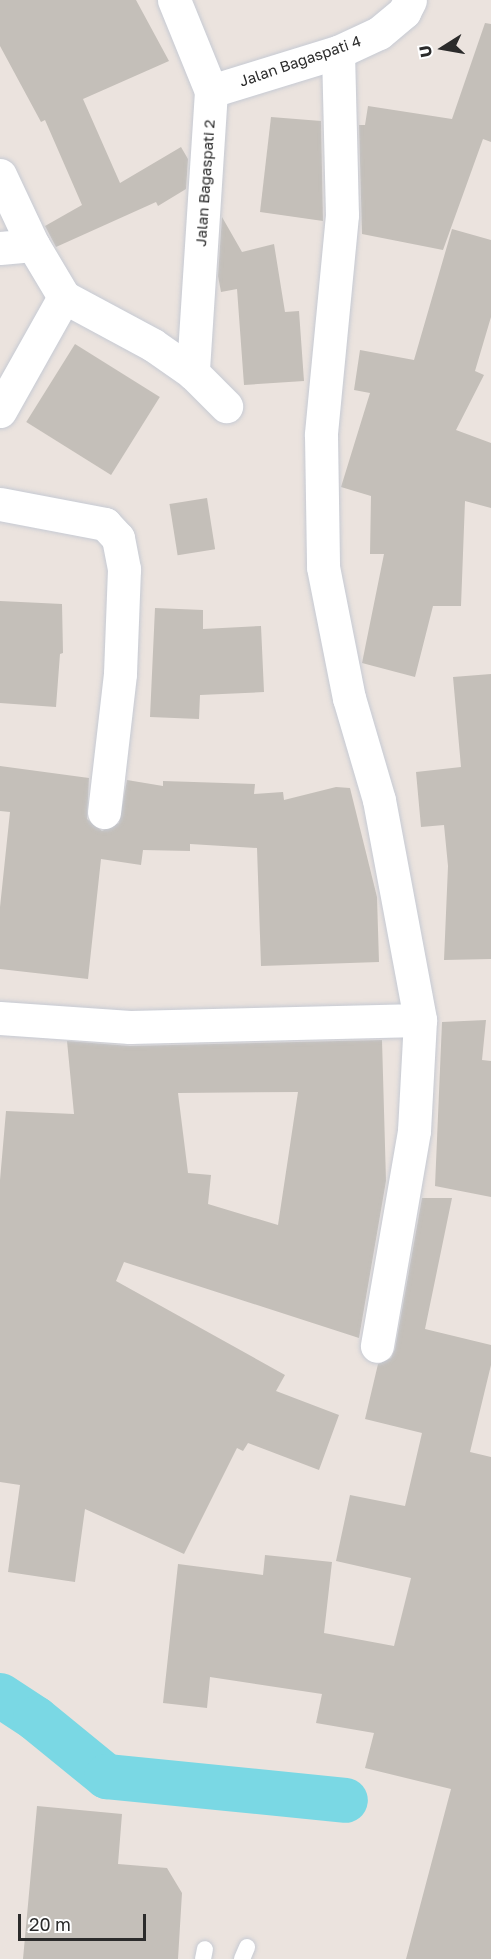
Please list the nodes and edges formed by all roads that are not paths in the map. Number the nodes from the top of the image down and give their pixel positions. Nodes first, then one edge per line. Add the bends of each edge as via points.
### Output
1 (174, 0) edge
2 (410, 0) edge
3 (338, 52) junction
4 (211, 91) junction
5 (0, 175) edge
6 (33, 245) junction
7 (0, 248) edge
8 (64, 297) junction
9 (193, 373) junction
10 (226, 406) dead end
11 (0, 411) edge
12 (0, 504) edge
13 (104, 812) dead end
14 (0, 1018) edge
15 (420, 1020) junction
16 (377, 1346) dead end

1 - 4 street, Jalan Bagaspati 2
2 - 3 street, Jalan Bagaspati 4 via 404,12 379,33
3 - 4 street, Jalan Bagaspati 4
3 - 15 street via 342,215 321,435 323,567 349,698 379,800
4 - 9 street, Jalan Bagaspati 2
5 - 6 street
6 - 7 street
6 - 8 street
8 - 9 street via 116,322
8 - 11 street
9 - 10 street
12 - 13 street via 105,524 118,538 124,569 120,674
14 - 15 street via 130,1027
15 - 16 street via 414,1131

